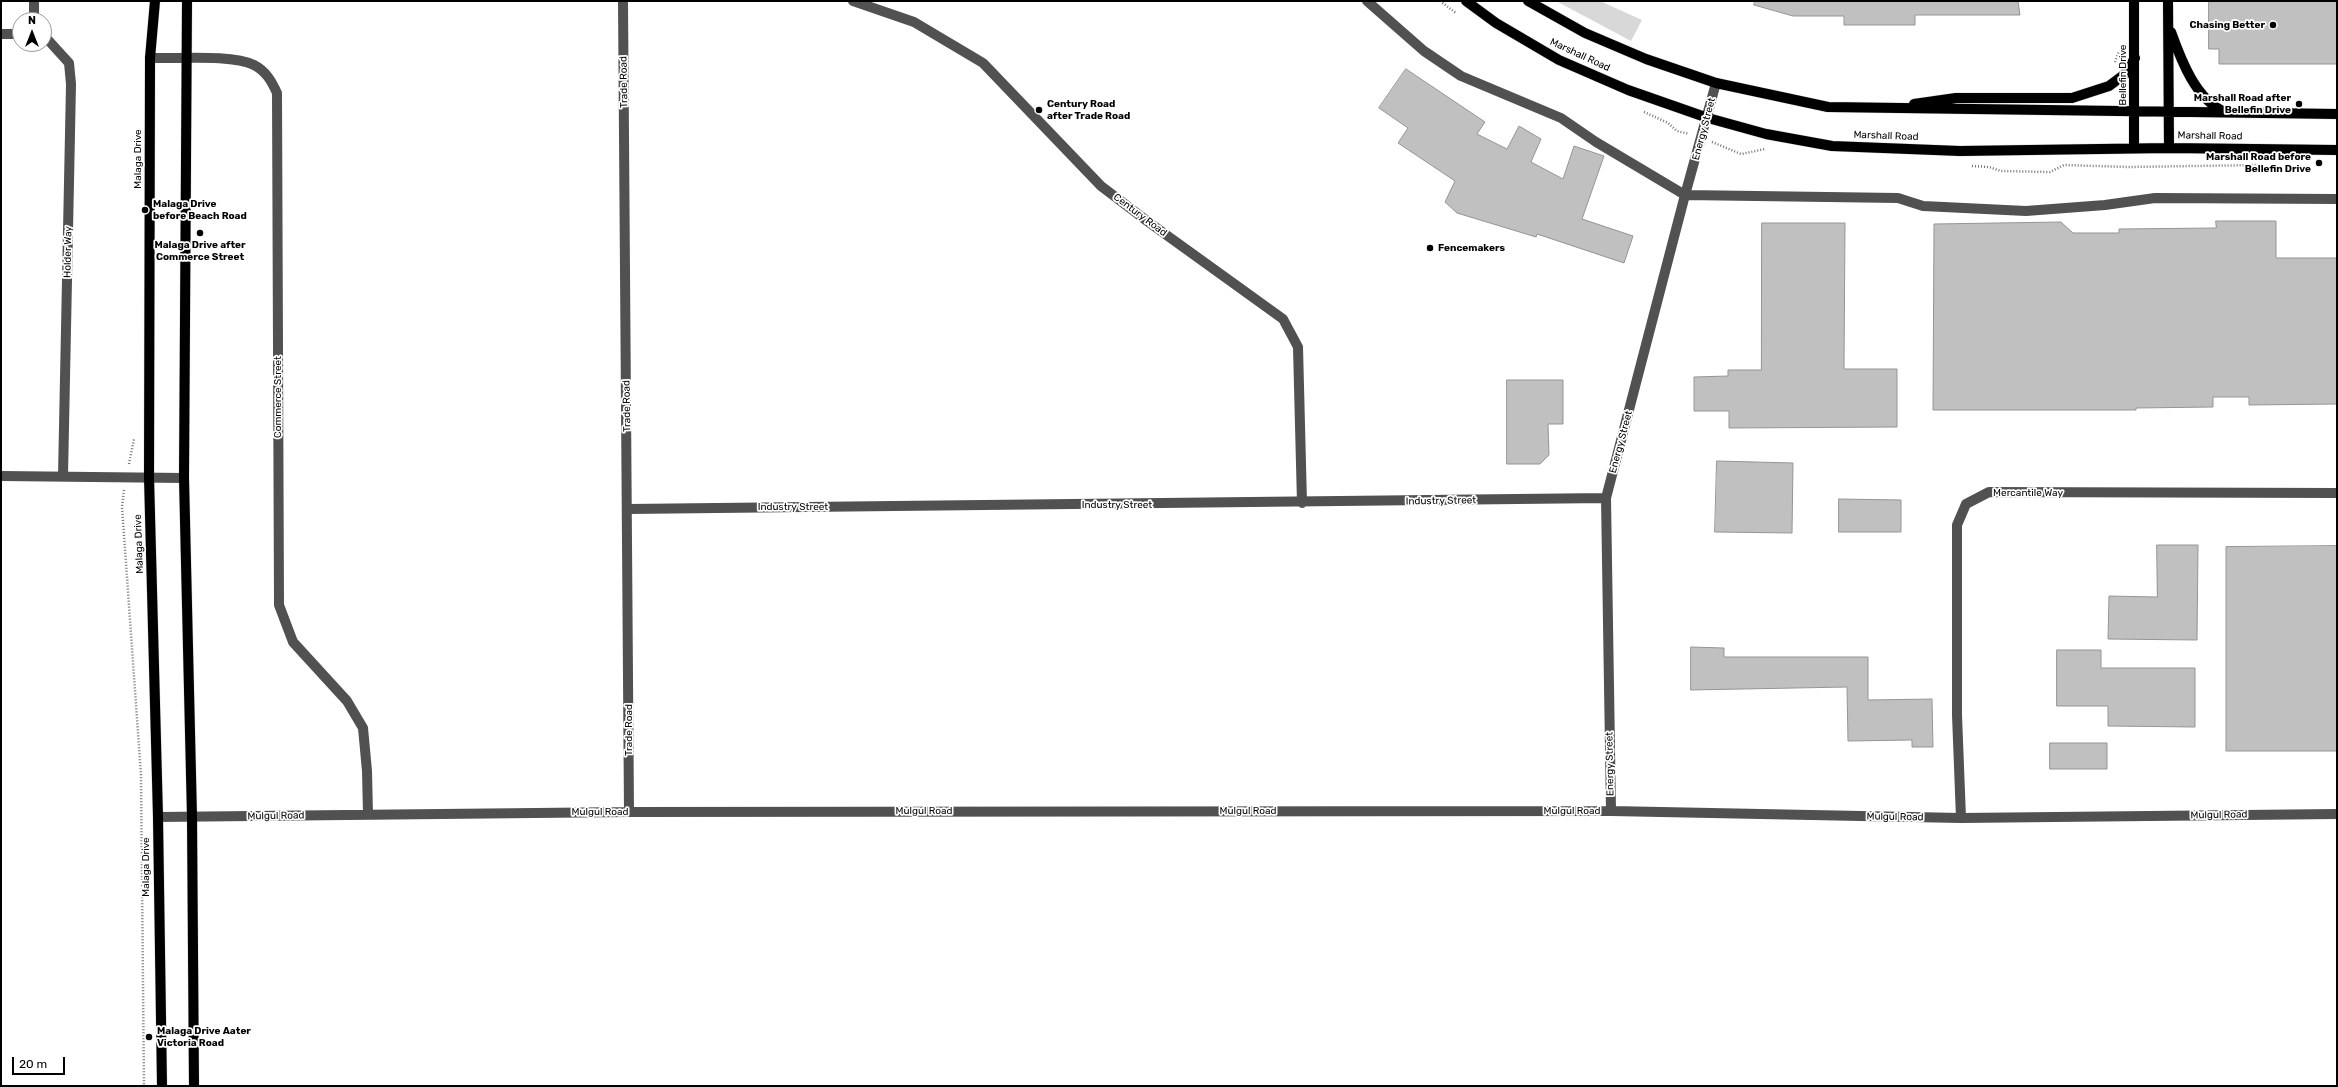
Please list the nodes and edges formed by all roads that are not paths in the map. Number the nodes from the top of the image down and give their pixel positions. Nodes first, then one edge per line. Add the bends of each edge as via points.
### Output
1 (34, 1) edge
2 (155, 1) edge
3 (187, 1) edge
4 (623, 1) edge
5 (853, 1) edge
6 (1367, 1) edge
7 (1466, 1) edge
8 (1528, 1) edge
9 (2134, 1) edge
10 (2168, 1) edge
11 (34, 12) edge
12 (2168, 25) junction
13 (1, 34) edge
14 (12, 34) edge
15 (52, 45) edge
16 (150, 58) junction
17 (2134, 58) junction
18 (185, 59) junction
19 (1716, 83) junction
20 (1884, 109) junction
21 (2134, 112) junction
22 (2168, 112) junction
23 (2229, 114) junction
24 (2337, 114) edge
25 (1708, 118) junction
26 (2134, 148) junction
27 (2169, 148) junction
28 (2337, 150) edge
29 (1685, 195) junction
30 (2337, 199) edge
31 (1, 476) edge
32 (63, 476) junction
33 (149, 477) junction
34 (184, 478) junction
35 (2337, 493) edge
36 (1606, 498) junction
37 (1302, 503) junction
38 (628, 509) junction
39 (1611, 811) junction
40 (629, 812) junction
41 (368, 814) junction
42 (2337, 814) edge
43 (158, 817) junction
44 (192, 818) junction
45 (1961, 818) junction
46 (162, 1086) edge
47 (194, 1086) edge

1 - 11 street
2 - 16 main road, Malaga Drive
3 - 18 main road
4 - 38 street, Trade Road
5 - 37 street, Century Road via 914,22 983,63 1101,186 1284,319 1298,347
6 - 29 street via 1424,50 1460,76 1561,118
7 - 25 main road, Marshall Road via 1496,23 1559,60 1628,90
8 - 19 main road via 1585,33 1646,59
9 - 17 main road, Bellefin Drive
10 - 12 main road
12 - 22 main road
12 - 23 main road via 2180,58 2205,99
13 - 14 street
15 - 32 street, Holder Way via 69,63 71,84
16 - 18 street, Commerce Street
16 - 33 main road, Malaga Drive
17 - 20 main road via 2125,74 2109,86 2072,98 1956,98
17 - 21 main road, Bellefin Drive
18 - 34 main road
18 - 41 street, Commerce Street via 230,59 250,63 271,80 277,93 279,605 293,642 347,701 363,728 368,771
19 - 20 main road via 1828,107
19 - 25 street, Energy Street
20 - 21 main road
21 - 22 main road
21 - 26 main road, Bellefin Drive
22 - 23 main road
22 - 27 main road
23 - 24 main road
25 - 26 main road, Marshall Road via 1766,134 1832,146 1960,151
25 - 29 street, Energy Street
26 - 27 main road, Marshall Road
27 - 28 main road, Marshall Road
29 - 30 street via 1898,198 1923,206 2026,211 2155,198
29 - 36 street, Energy Street
31 - 32 street
32 - 33 street
33 - 34 street
33 - 43 main road, Malaga Drive
34 - 44 main road
35 - 45 street, Mercantile Way via 1989,492 1966,504 1957,525 1957,715
36 - 37 street, Industry Street
36 - 39 street, Energy Street
37 - 38 street, Industry Street
38 - 40 street, Trade Road
39 - 40 street, Mulgul Road
39 - 45 street, Mulgul Road
40 - 41 street, Mulgul Road
41 - 44 street, Mulgul Road
42 - 45 street, Mulgul Road
43 - 44 street, Mulgul Road
43 - 46 main road, Malaga Drive
44 - 47 main road

